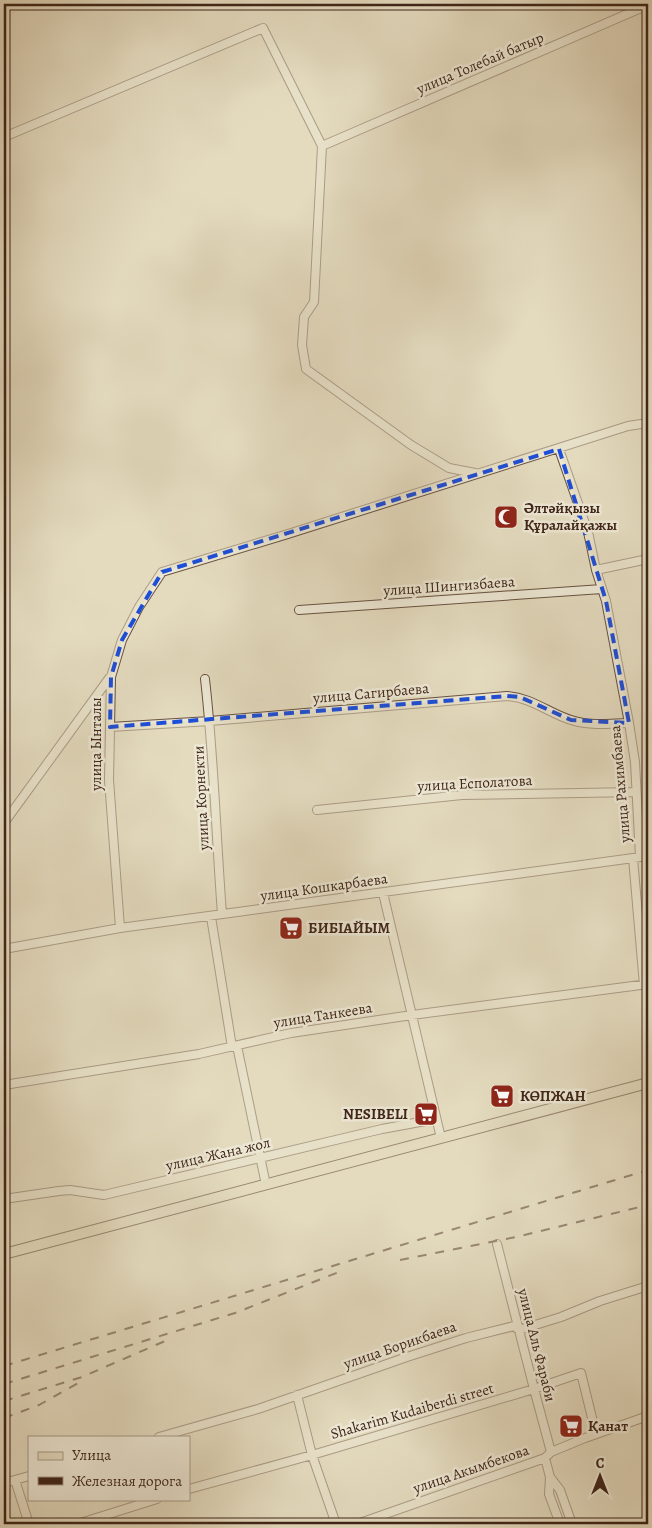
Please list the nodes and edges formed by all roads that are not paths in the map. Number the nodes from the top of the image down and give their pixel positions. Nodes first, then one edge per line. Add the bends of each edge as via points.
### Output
1 (648, 5) edge
2 (4, 136) edge
3 (322, 146) junction
4 (648, 422) edge
5 (559, 448) junction
6 (477, 473) junction
7 (648, 560) edge
8 (596, 570) junction
9 (602, 589) junction
10 (299, 610) dead end
11 (111, 676) junction
12 (205, 680) dead end
13 (210, 721) junction
14 (629, 723) junction
15 (110, 727) junction
16 (636, 792) junction
17 (317, 810) dead end
18 (4, 823) edge
19 (641, 857) edge
20 (383, 893) junction
21 (222, 914) junction
22 (211, 917) junction
23 (120, 928) junction
24 (4, 949) edge
25 (646, 985) edge
26 (412, 1015) junction
27 (234, 1046) junction
28 (648, 1083) edge
29 (4, 1085) edge
30 (436, 1119) junction
31 (441, 1138) junction
32 (261, 1158) junction
33 (266, 1185) junction
34 (4, 1199) edge
35 (497, 1244) dead end
36 (4, 1254) edge
37 (648, 1286) edge
38 (519, 1330) junction
39 (534, 1390) junction
40 (297, 1395) junction
41 (648, 1416) edge
42 (596, 1434) junction
43 (163, 1436) edge
44 (551, 1452) junction
45 (312, 1455) junction
46 (545, 1458) junction
47 (28, 1476) edge
48 (550, 1477) junction
49 (15, 1480) junction
50 (4, 1483) edge
51 (190, 1489) edge
52 (154, 1500) edge
53 (28, 1524) edge
54 (78, 1524) edge
55 (336, 1524) edge
56 (357, 1524) edge
57 (560, 1524) edge
58 (572, 1524) edge

1 - 3 street, улица Толебай батыр
2 - 3 street via 263,28
3 - 6 street via 314,302 304,317 302,345 306,369 411,445 449,468
4 - 5 street
5 - 6 street
5 - 8 street, улица Рахимбаева via 588,532
6 - 11 street, улица Ынталы via 162,572 122,640
7 - 8 street
8 - 9 street, улица Рахимбаева
9 - 10 street, улица Шингизбаева
9 - 14 street, улица Рахимбаева
11 - 15 street, улица Ынталы
11 - 18 street
12 - 13 street, улица Корнекти
13 - 14 street, улица Сагирбаева via 506,696 520,697 571,720
13 - 15 street, улица Сагирбаева
13 - 21 street, улица Корнекти
14 - 16 street, улица Рахимбаева
15 - 23 street, улица Ынталы via 108,780
16 - 17 street, улица Есполатова via 462,795
16 - 19 street, улица Рахимбаева
19 - 20 street, улица Кошкарбаева
19 - 25 street, улица Рахимбаева
20 - 21 street, улица Кошкарбаева
20 - 26 street
21 - 22 street, улица Кошкарбаева
22 - 23 street, улица Кошкарбаева
22 - 27 street
23 - 24 street, улица Кошкарбаева
25 - 26 street, улица Танкеева
26 - 27 street, улица Танкеева via 291,1033
26 - 30 street
27 - 29 street, улица Танкеева
27 - 32 street
28 - 31 main road
30 - 31 street
30 - 32 street, улица Жана жол
31 - 33 main road
32 - 33 street
32 - 34 street, улица Жана жол via 104,1195 59,1190
33 - 36 main road
35 - 38 street, улица Аль Фараби
37 - 38 street, улица Борикбаева
38 - 39 street, улица Аль Фараби
38 - 40 street, улица Борикбаева via 514,1326 466,1338
39 - 42 street, Shakarim Kudaiberdi street via 581,1373
39 - 44 street, улица Аль Фараби
39 - 45 street, Shakarim Kudaiberdi street
40 - 43 street, улица Борикбаева
40 - 45 street
41 - 42 street, улица Акымбекова
42 - 44 street, улица Акымбекова
44 - 46 street, улица Акымбекова
45 - 51 street, Shakarim Kudaiberdi street
45 - 55 street
46 - 48 street
46 - 56 street, улица Акымбекова
47 - 49 street
48 - 57 street via 550,1494
48 - 58 street via 560,1490
49 - 50 street
49 - 53 street
52 - 54 street

